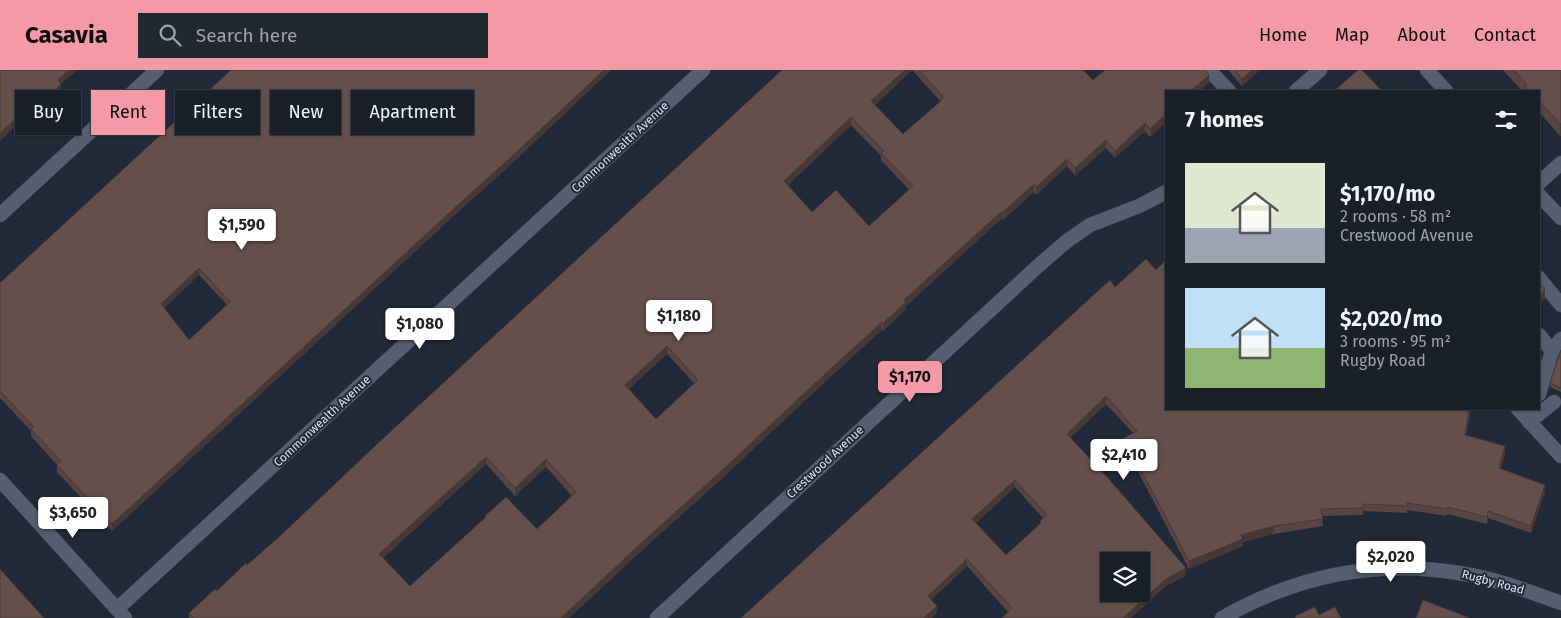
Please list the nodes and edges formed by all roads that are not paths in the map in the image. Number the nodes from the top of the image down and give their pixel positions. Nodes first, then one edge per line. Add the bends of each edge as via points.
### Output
1 (157, 70) edge
2 (703, 70) edge
3 (1209, 70) edge
4 (1320, 70) edge
5 (1427, 70) edge
6 (1228, 90) edge
7 (1297, 90) edge
8 (1445, 90) edge
9 (1561, 163) edge
10 (1540, 182) edge
11 (1165, 193) edge
12 (1540, 200) edge
13 (0, 215) edge
14 (1561, 218) edge
15 (1540, 279) edge
16 (1561, 305) edge
17 (1540, 336) edge
18 (1561, 338) edge
19 (1552, 351) junction
20 (1540, 392) edge
21 (1540, 395) edge
22 (1558, 403) edge
23 (1519, 410) edge
24 (1529, 422) junction
25 (1561, 456) edge
26 (0, 480) edge
27 (1561, 603) edge
28 (121, 614) edge
29 (657, 618) edge
30 (1222, 618) edge

1 - 13 street
2 - 28 street, Commonwealth Avenue
3 - 6 street
4 - 7 street
5 - 8 street
9 - 10 street
11 - 29 street, Crestwood Avenue via 1090,225 1045,259
12 - 14 street
15 - 16 street
17 - 19 street
18 - 19 street
19 - 20 street
21 - 22 street
22 - 24 street
23 - 24 street
24 - 25 street
26 - 28 street
27 - 30 street, Rugby Road via 1513,586 1460,573 1410,568 1377,569 1326,576 1285,588

